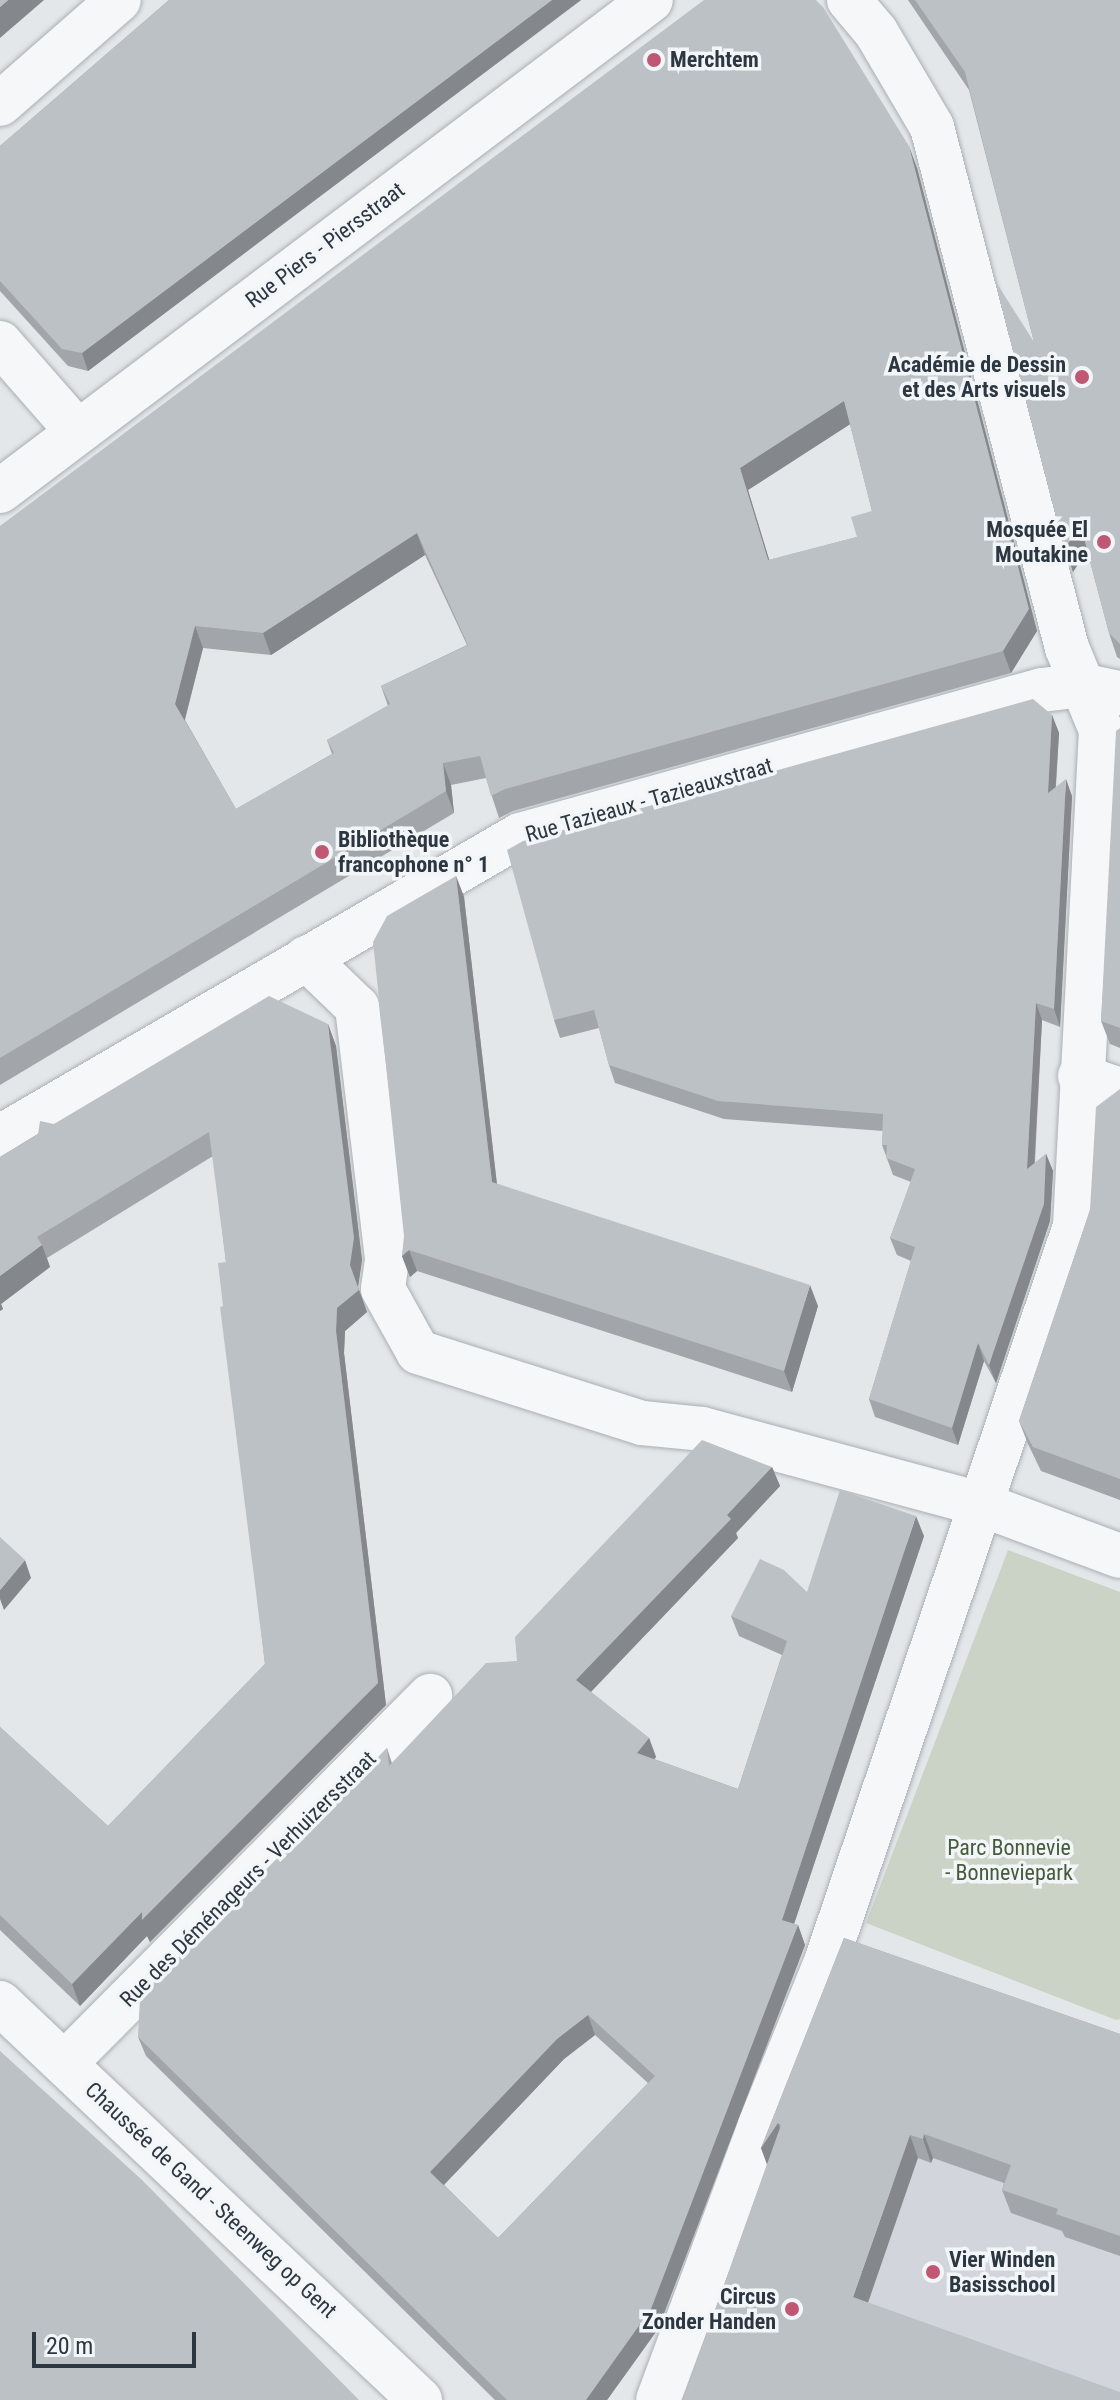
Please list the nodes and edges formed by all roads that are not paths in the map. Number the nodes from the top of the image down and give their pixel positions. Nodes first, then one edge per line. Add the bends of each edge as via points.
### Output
1 (119, 0) edge
2 (651, 0) edge
3 (849, 0) edge
4 (0, 104) edge
5 (0, 343) edge
6 (78, 432) junction
7 (0, 491) edge
8 (1100, 689) edge
9 (306, 958) junction
10 (1100, 1083) edge
11 (0, 1137) edge
12 (983, 1505) junction
13 (1120, 1556) edge
14 (430, 1696) dead end
15 (0, 2003) edge
16 (65, 2063) junction
17 (420, 2400) edge
18 (658, 2400) edge

1 - 4 street
2 - 6 street, Rue Piers - Piersstraat
3 - 8 street via 876,32 932,127 1067,648
5 - 6 street
6 - 7 street, Rue Piers - Piersstraat
8 - 9 street, Rue Tazieaux - Tazieauxstraat via 1042,690 520,835
8 - 10 street
9 - 11 street, Rue Tazieaux - Tazieauxstraat
9 - 12 street via 357,1007 387,1260 383,1289 418,1352 642,1423 702,1429
10 - 12 street via 1075,1226
12 - 13 street
12 - 18 street via 826,1962
14 - 16 street, Rue des Déménageurs - Verhuizersstraat
15 - 16 street, Chaussée de Gand - Steenweg op Gent
16 - 17 street, Chaussée de Gand - Steenweg op Gent

